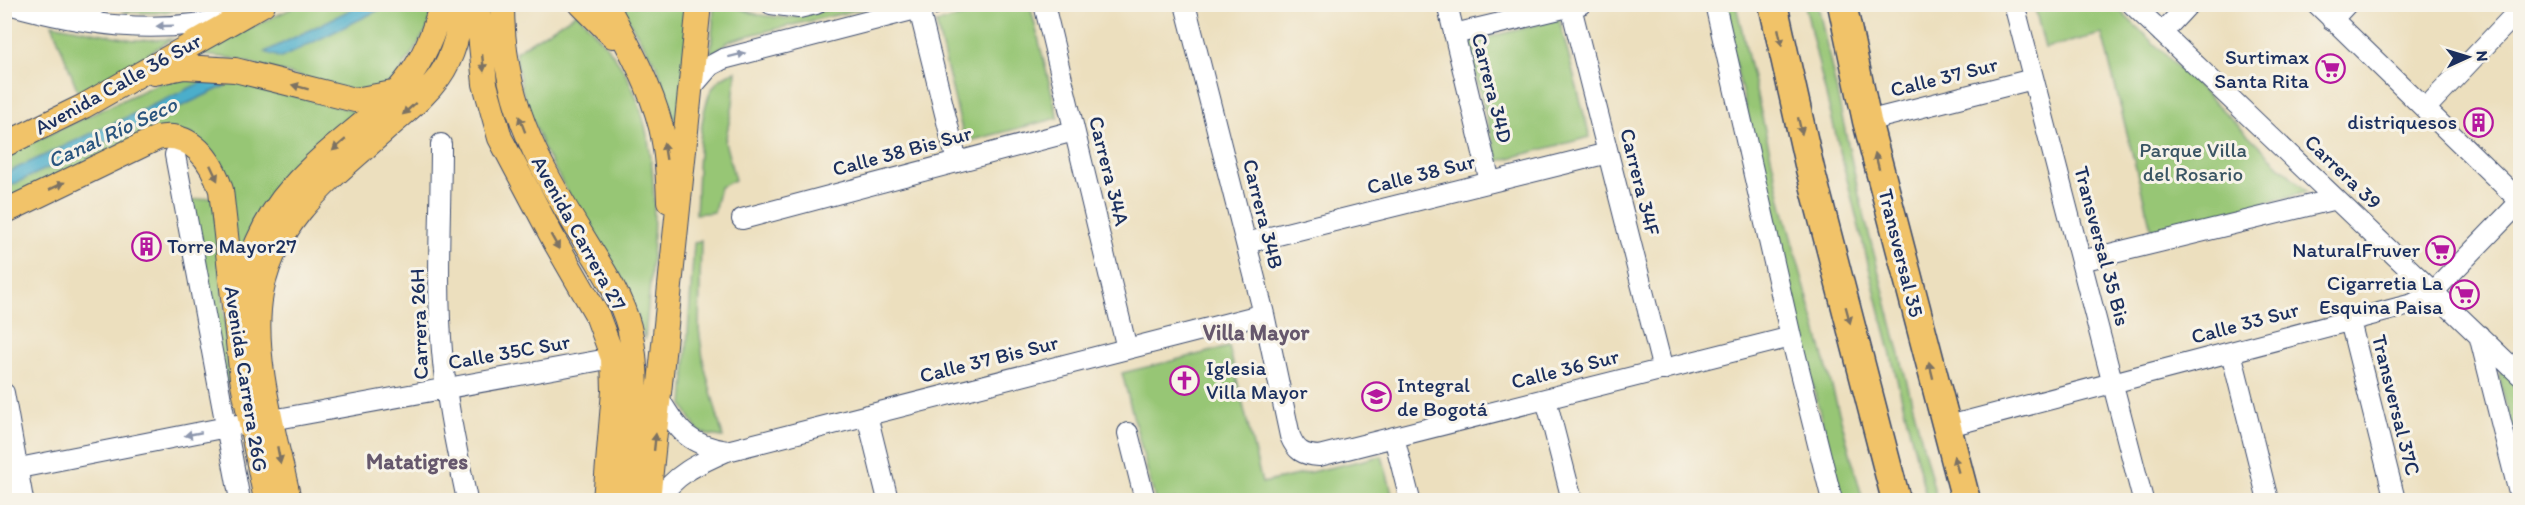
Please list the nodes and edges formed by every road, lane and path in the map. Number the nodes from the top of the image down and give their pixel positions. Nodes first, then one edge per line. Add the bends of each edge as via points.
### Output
1 (8, 4) edge
2 (98, 4) edge
3 (441, 4) edge
4 (463, 4) edge
5 (477, 4) edge
6 (502, 4) edge
7 (581, 4) edge
8 (699, 4) edge
9 (771, 4) edge
10 (816, 4) edge
11 (1044, 4) edge
12 (1185, 4) edge
13 (1447, 4) edge
14 (1715, 4) edge
15 (1773, 4) edge
16 (1842, 4) edge
17 (2014, 4) edge
18 (2132, 4) edge
19 (2189, 4) edge
20 (2316, 4) edge
21 (2347, 4) edge
22 (1576, 6) edge
23 (927, 7) edge
24 (256, 8) edge
25 (2520, 9) edge
26 (45, 12) edge
27 (611, 20) edge
28 (2332, 20) junction
29 (2162, 33) junction
30 (1454, 34) junction
31 (131, 79) junction
32 (2033, 79) junction
33 (692, 88) junction
34 (398, 92) junction
35 (2425, 109) junction
36 (1868, 121) junction
37 (1074, 131) junction
38 (441, 144) dead end
39 (174, 145) junction
40 (4, 146) edge
41 (1608, 153) junction
42 (957, 162) junction
43 (1490, 182) junction
44 (2336, 200) junction
45 (2520, 201) edge
46 (4, 212) edge
47 (742, 219) dead end
48 (1245, 243) junction
49 (2081, 261) junction
50 (2433, 292) junction
51 (671, 294) junction
52 (1264, 314) junction
53 (2350, 321) junction
54 (2479, 335) junction
55 (236, 336) junction
56 (1791, 337) junction
57 (1127, 349) junction
58 (2231, 352) junction
59 (613, 358) junction
60 (1663, 370) junction
61 (2520, 375) edge
62 (2113, 383) junction
63 (445, 388) junction
64 (4, 393) edge
65 (1546, 399) junction
66 (660, 400) junction
67 (867, 415) junction
68 (262, 421) junction
69 (226, 427) junction
70 (1945, 427) junction
71 (1128, 433) dead end
72 (1290, 436) joint
73 (1394, 437) junction
74 (727, 451) junction
75 (11, 470) edge
76 (2520, 497) edge
77 (23, 501) edge
78 (240, 501) edge
79 (266, 501) edge
80 (289, 501) edge
81 (467, 501) edge
82 (604, 501) edge
83 (627, 501) edge
84 (648, 501) edge
85 (659, 501) edge
86 (888, 501) edge
87 (1145, 501) edge
88 (1410, 501) edge
89 (1572, 501) edge
90 (1832, 501) edge
91 (1896, 501) edge
92 (1966, 501) edge
93 (2143, 501) edge
94 (2268, 501) edge
95 (2395, 501) edge

1 - 26 street
2 - 26 street
3 - 34 main road via 423,56
4 -> 68 main road, Avenida Carrera 26G via 453,48 440,75 411,108 307,200 280,239 261,294
5 -> 59 main road via 485,84 500,138 597,315
83 -> 6 main road, Avenida Carrera 27 via 636,387 629,327 615,292 543,170 520,120 504,45
7 - 27 main road
8 - 33 main road
9 - 10 street via 799,8
11 - 37 street, Carrera 34A
12 - 48 street, Carrera 34B
13 - 30 street, Carrera 34D
14 - 56 street
15 -> 91 highway via 1810,169
16 - 36 highway, Transversal 35
17 - 32 street, Transversal 35 Bis
18 - 29 street, Carrera 39
19 - 29 street
20 - 28 street
21 - 28 street
22 - 30 street
22 - 41 street, Carrera 34F
33 -> 23 street via 710,66 723,59
23 - 42 street
24 -> 26 street via 194,24 138,27 92,24
24 - 31 main road, Avenida Calle 36 Sur
25 - 35 street
51 -> 27 main road via 666,157 656,111 636,63
28 - 35 street
29 - 44 street, Carrera 39
30 - 43 street, Carrera 34D
34 -> 31 main road via 368,99 344,98 250,74 184,67
31 - 40 main road, Avenida Calle 36 Sur
32 - 36 street, Calle 37 Sur
32 - 49 street, Transversal 35 Bis
33 - 51 main road
34 -> 55 main road via 291,188 272,214 246,273
35 - 45 street
70 -> 36 highway, Transversal 35
37 - 42 street, Calle 38 Bis Sur
37 - 57 street, Carrera 34A
38 - 63 street, Carrera 26H via 440,304
46 -> 39 main road via 148,141
39 -> 55 main road, Avenida Carrera 26G via 196,147 217,178 224,211
39 - 69 street
41 - 43 street, Calle 38 Sur
41 - 60 street, Carrera 34F
42 - 47 street, Calle 38 Bis Sur
43 - 48 street, Calle 38 Sur
44 - 49 street
44 - 50 street, Carrera 39
45 - 50 street, Calle 33 Sur
48 - 52 street, Carrera 34B
49 - 62 street, Transversal 35 Bis
50 - 53 street, Calle 33 Sur via 2413,304
50 - 54 street, Carrera 39
51 - 66 main road
52 - 57 street, Calle 37 Bis Sur
52 - 72 street, Carrera 34B
53 - 58 street, Calle 33 Sur
53 - 95 street, Transversal 37C
54 - 61 street, Carrera 39
54 - 76 street
55 - 68 main road, Avenida Carrera 26G
56 - 60 street, Calle 36 Sur
56 - 90 street
57 - 67 street, Calle 37 Bis Sur
58 - 62 street, Calle 33 Sur
58 - 94 street
59 - 63 street, Calle 35C Sur
59 - 82 main road via 614,391
60 - 65 street, Calle 36 Sur
62 - 70 street, Calle 33 Sur
62 - 93 street, Transversal 35 Bis
63 - 68 street, Calle 35C Sur
63 - 81 street, Carrera 26H
64 - 75 street
65 - 73 street, Calle 36 Sur
65 - 89 street
66 - 74 street, Calle 37 Bis Sur via 685,435 700,445
84 -> 66 main road
67 - 74 street, Calle 37 Bis Sur
67 - 86 street
68 - 69 street, Calle 35C Sur
68 - 79 main road, Avenida Carrera 26G
68 -> 80 main road, Avenida Carrera 26G
69 -> 75 street, Calle 35C Sur
69 - 78 street
92 -> 70 highway, Transversal 35
71 - 87 street
72 - 73 street, Calle 36 Sur via 1300,453 1319,456
73 - 88 street
74 - 85 street, Calle 37 Bis Sur via 691,467
75 - 77 street

